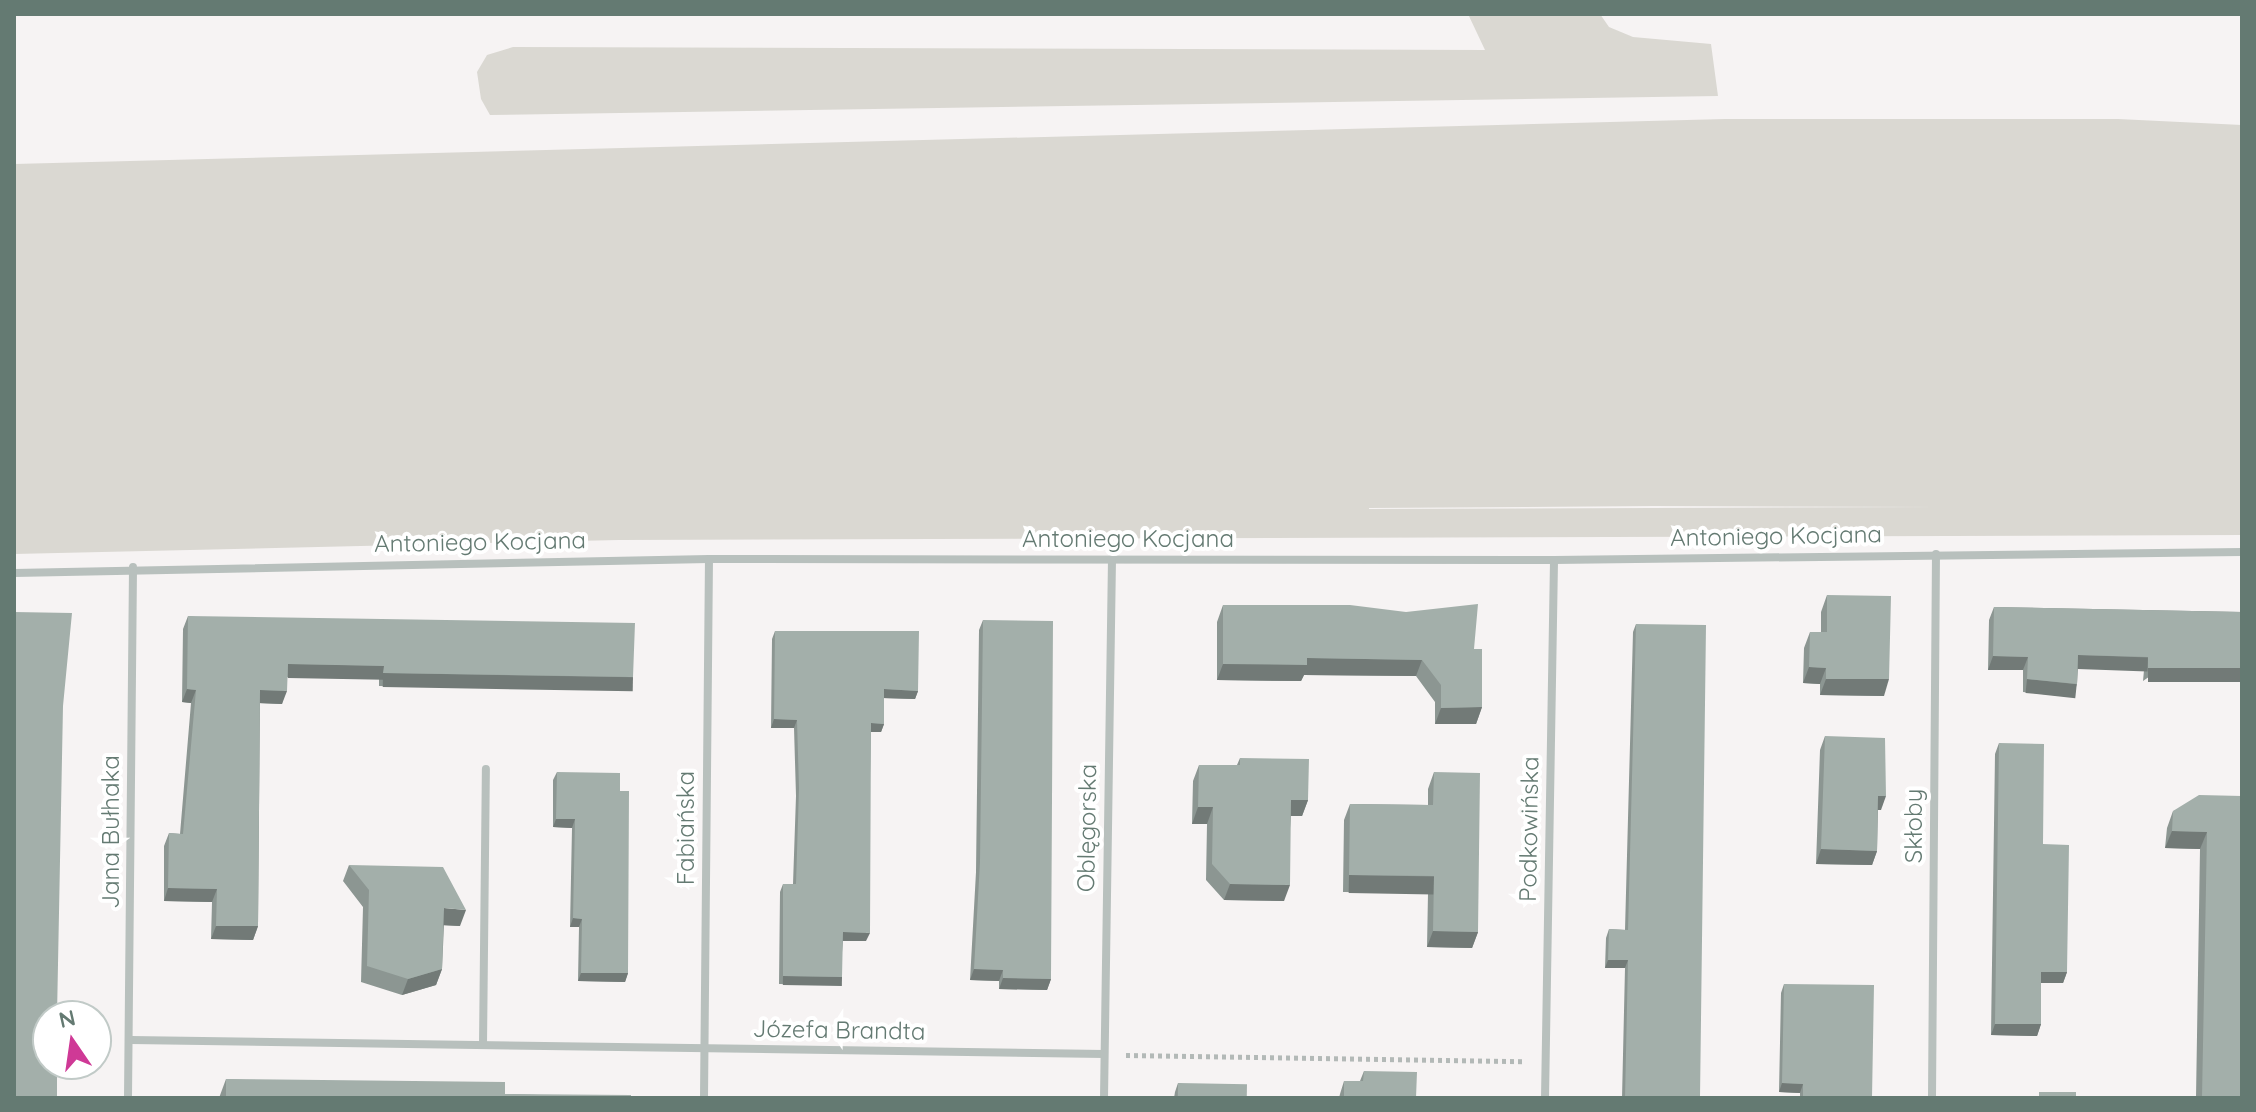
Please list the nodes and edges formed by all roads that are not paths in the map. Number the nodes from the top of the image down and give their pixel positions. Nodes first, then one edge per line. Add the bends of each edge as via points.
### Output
1 (2242, 552) edge
2 (1936, 554) junction
3 (709, 559) junction
4 (1112, 559) junction
5 (1554, 560) junction
6 (133, 567) junction
7 (14, 573) edge
8 (486, 769) dead end
9 (131, 1040) junction
10 (483, 1045) junction
11 (705, 1048) junction
12 (1104, 1054) junction
13 (128, 1098) edge
14 (704, 1098) edge
15 (1104, 1098) edge
16 (1545, 1098) edge
17 (1932, 1098) edge

1 - 2 street, Antoniego Kocjana
2 - 5 street, Antoniego Kocjana
2 - 17 street, Skłoby
3 - 4 street, Antoniego Kocjana
3 - 6 street, Antoniego Kocjana
3 - 11 street, Fabiańska
4 - 5 street, Antoniego Kocjana
4 - 12 street, Oblęgorska
5 - 16 street, Podkowińska
6 - 7 street, Antoniego Kocjana
6 - 9 street, Jana Bułhaka
8 - 10 street
9 - 10 street, Józefa Brandta
9 - 13 street, Jana Bułhaka
10 - 11 street, Józefa Brandta
11 - 12 street, Józefa Brandta
11 - 14 street, Fabiańska
12 - 15 street, Oblęgorska

